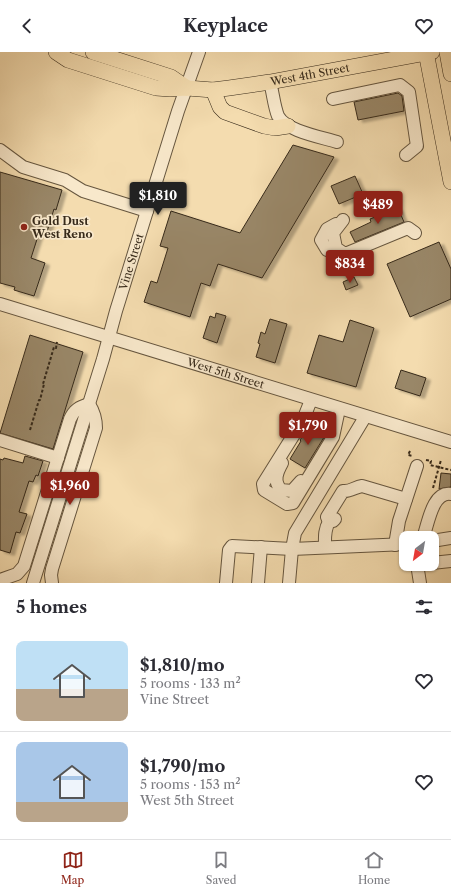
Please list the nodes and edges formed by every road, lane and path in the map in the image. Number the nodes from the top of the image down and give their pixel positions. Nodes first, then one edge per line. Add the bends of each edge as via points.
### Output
1 (56, 52) edge
2 (93, 52) edge
3 (199, 52) edge
4 (428, 52) edge
5 (447, 52) edge
6 (451, 74) edge
7 (270, 82) junction
8 (187, 88) junction
9 (213, 90) junction
10 (333, 99) dead end
11 (288, 126) junction
12 (337, 142) dead end
13 (0, 150) edge
14 (406, 155) dead end
15 (451, 182) edge
16 (147, 211) junction
17 (343, 220) dead end
18 (415, 233) dead end
19 (0, 304) edge
20 (109, 338) junction
21 (57, 342) dead end
22 (311, 400) junction
23 (89, 404) junction
24 (339, 409) junction
25 (365, 417) junction
26 (30, 430) dead end
27 (0, 440) edge
28 (451, 442) edge
29 (58, 458) junction
30 (441, 460) dead end
31 (417, 466) dead end
32 (439, 468) junction
33 (451, 470) edge
34 (432, 489) dead end
35 (451, 494) edge
36 (406, 499) junction
37 (400, 531) edge
38 (426, 531) edge
39 (451, 538) edge
40 (439, 540) edge
41 (399, 544) edge
42 (261, 547) junction
43 (325, 547) junction
44 (292, 549) junction
45 (451, 561) edge
46 (439, 562) edge
47 (420, 571) edge
48 (0, 580) edge
49 (33, 583) edge
50 (52, 583) edge
51 (226, 583) edge
52 (258, 583) edge
53 (289, 583) edge
54 (420, 583) edge

1 - 8 main road, West 4th Street via 68,60 149,86
2 - 8 main road, West 4th Street via 171,77
3 - 8 street, Vine Street
4 - 7 main road, West 4th Street
4 - 15 main road
5 - 6 main road
7 - 9 main road, West 4th Street
7 - 11 street via 279,117
8 - 9 main road, West 4th Street
8 - 16 street, Vine Street
9 - 11 main road via 225,112 264,126
10 - 14 street via 400,85 409,92 417,146
11 - 12 street
13 - 16 street via 23,167 65,180 83,191
16 - 20 street, Vine Street
17 - 18 street via 333,233 336,248 345,254 408,228
19 - 20 street, West 5th Street
20 - 22 street, West 5th Street
20 - 23 street, Vine Street
21 - 26 path
22 - 24 street, West 5th Street
22 - 24 street via 303,420 303,428 277,472 276,480 281,490 292,491 299,484 334,429
23 - 29 street via 74,412
23 - 49 street, Vine Street
23 - 50 street via 94,412 96,428 52,569
24 - 25 street, West 5th Street
25 - 28 street, West 5th Street
25 - 44 street via 295,533
27 - 29 street
29 - 48 street via 25,564 17,574
30 - 32 path
31 - 36 street
32 - 33 path
32 - 34 path
35 - 38 street via 439,497 435,502
36 - 37 street via 399,521
36 - 43 street via 362,486 348,492 343,491 328,517
39 - 40 street
41 - 43 street
42 - 44 street
42 - 51 street via 232,546 229,550
42 - 52 street
43 - 44 street
44 - 53 street
45 - 46 street
47 - 54 street

